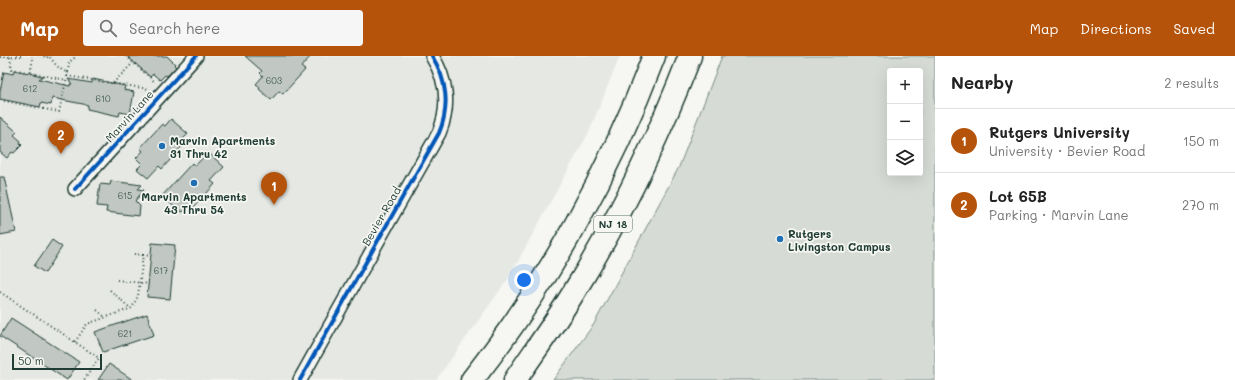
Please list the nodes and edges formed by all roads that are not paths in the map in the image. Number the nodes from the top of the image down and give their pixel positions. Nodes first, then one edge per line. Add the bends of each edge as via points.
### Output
1 (196, 56) edge
2 (432, 56) edge
3 (654, 56) edge
4 (690, 56) edge
5 (75, 188) dead end
6 (300, 380) edge
7 (472, 380) edge
8 (515, 380) edge

1 - 5 street, Marvin Lane
2 - 6 street, Bevier Road via 441,72 446,96 444,119 439,133
3 - 7 highway, NJ 18 via 603,171 554,262
4 - 8 highway, NJ 18 via 667,114 610,231 577,287

